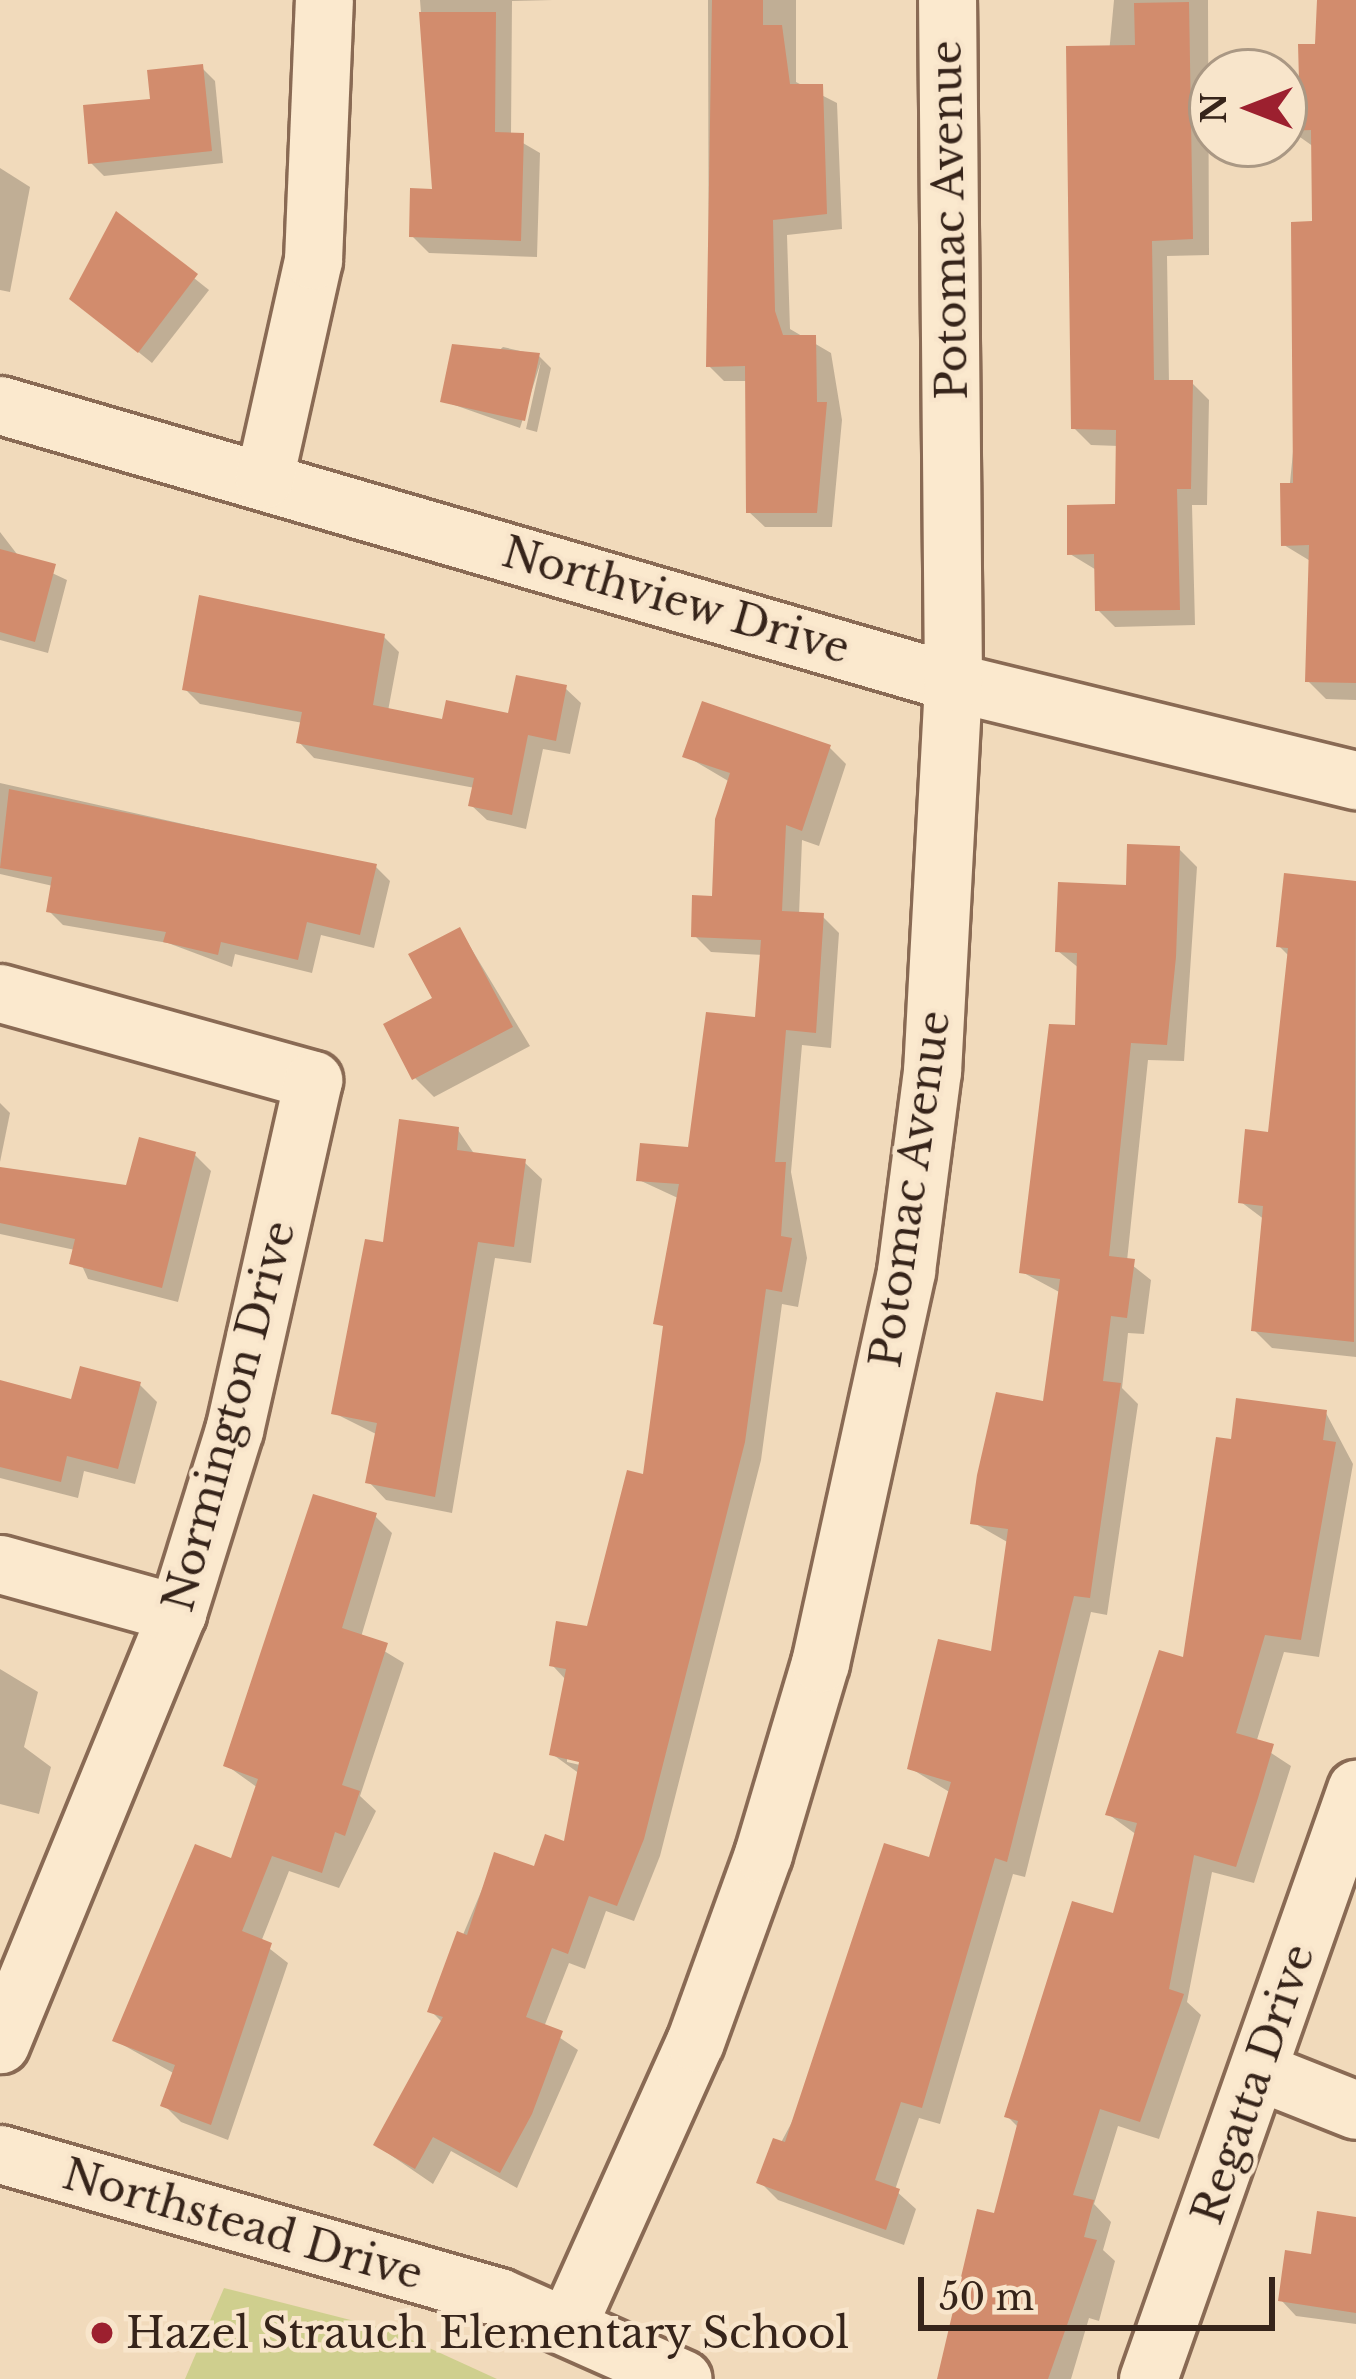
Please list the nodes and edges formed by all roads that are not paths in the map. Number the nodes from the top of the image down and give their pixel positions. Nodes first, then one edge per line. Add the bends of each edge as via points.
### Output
1 (324, 0) edge
2 (947, 0) edge
3 (0, 405) edge
4 (264, 479) junction
5 (953, 682) junction
6 (1356, 780) edge
7 (0, 993) edge
8 (0, 1564) edge
9 (177, 1612) junction
10 (1356, 1790) edge
11 (0, 2044) edge
12 (1258, 2071) junction
13 (1356, 2110) edge
14 (0, 2154) edge
15 (568, 2324) junction
16 (683, 2379) edge
17 (1148, 2379) edge

1 - 4 street via 314,260
2 - 5 street, Potomac Avenue
3 - 4 street, Northview Drive
4 - 5 street, Northview Drive
5 - 6 street, Northview Drive
5 - 15 street, Potomac Avenue via 932,1072 868,1468 763,1854 695,2042
7 - 9 street, Normington Drive via 313,1080 234,1430
8 - 9 street
9 - 11 street, Normington Drive
10 - 12 street, Regatta Drive
12 - 13 street
12 - 17 street, Regatta Drive
14 - 15 street, Northstead Drive
15 - 16 street, Northstead Drive

